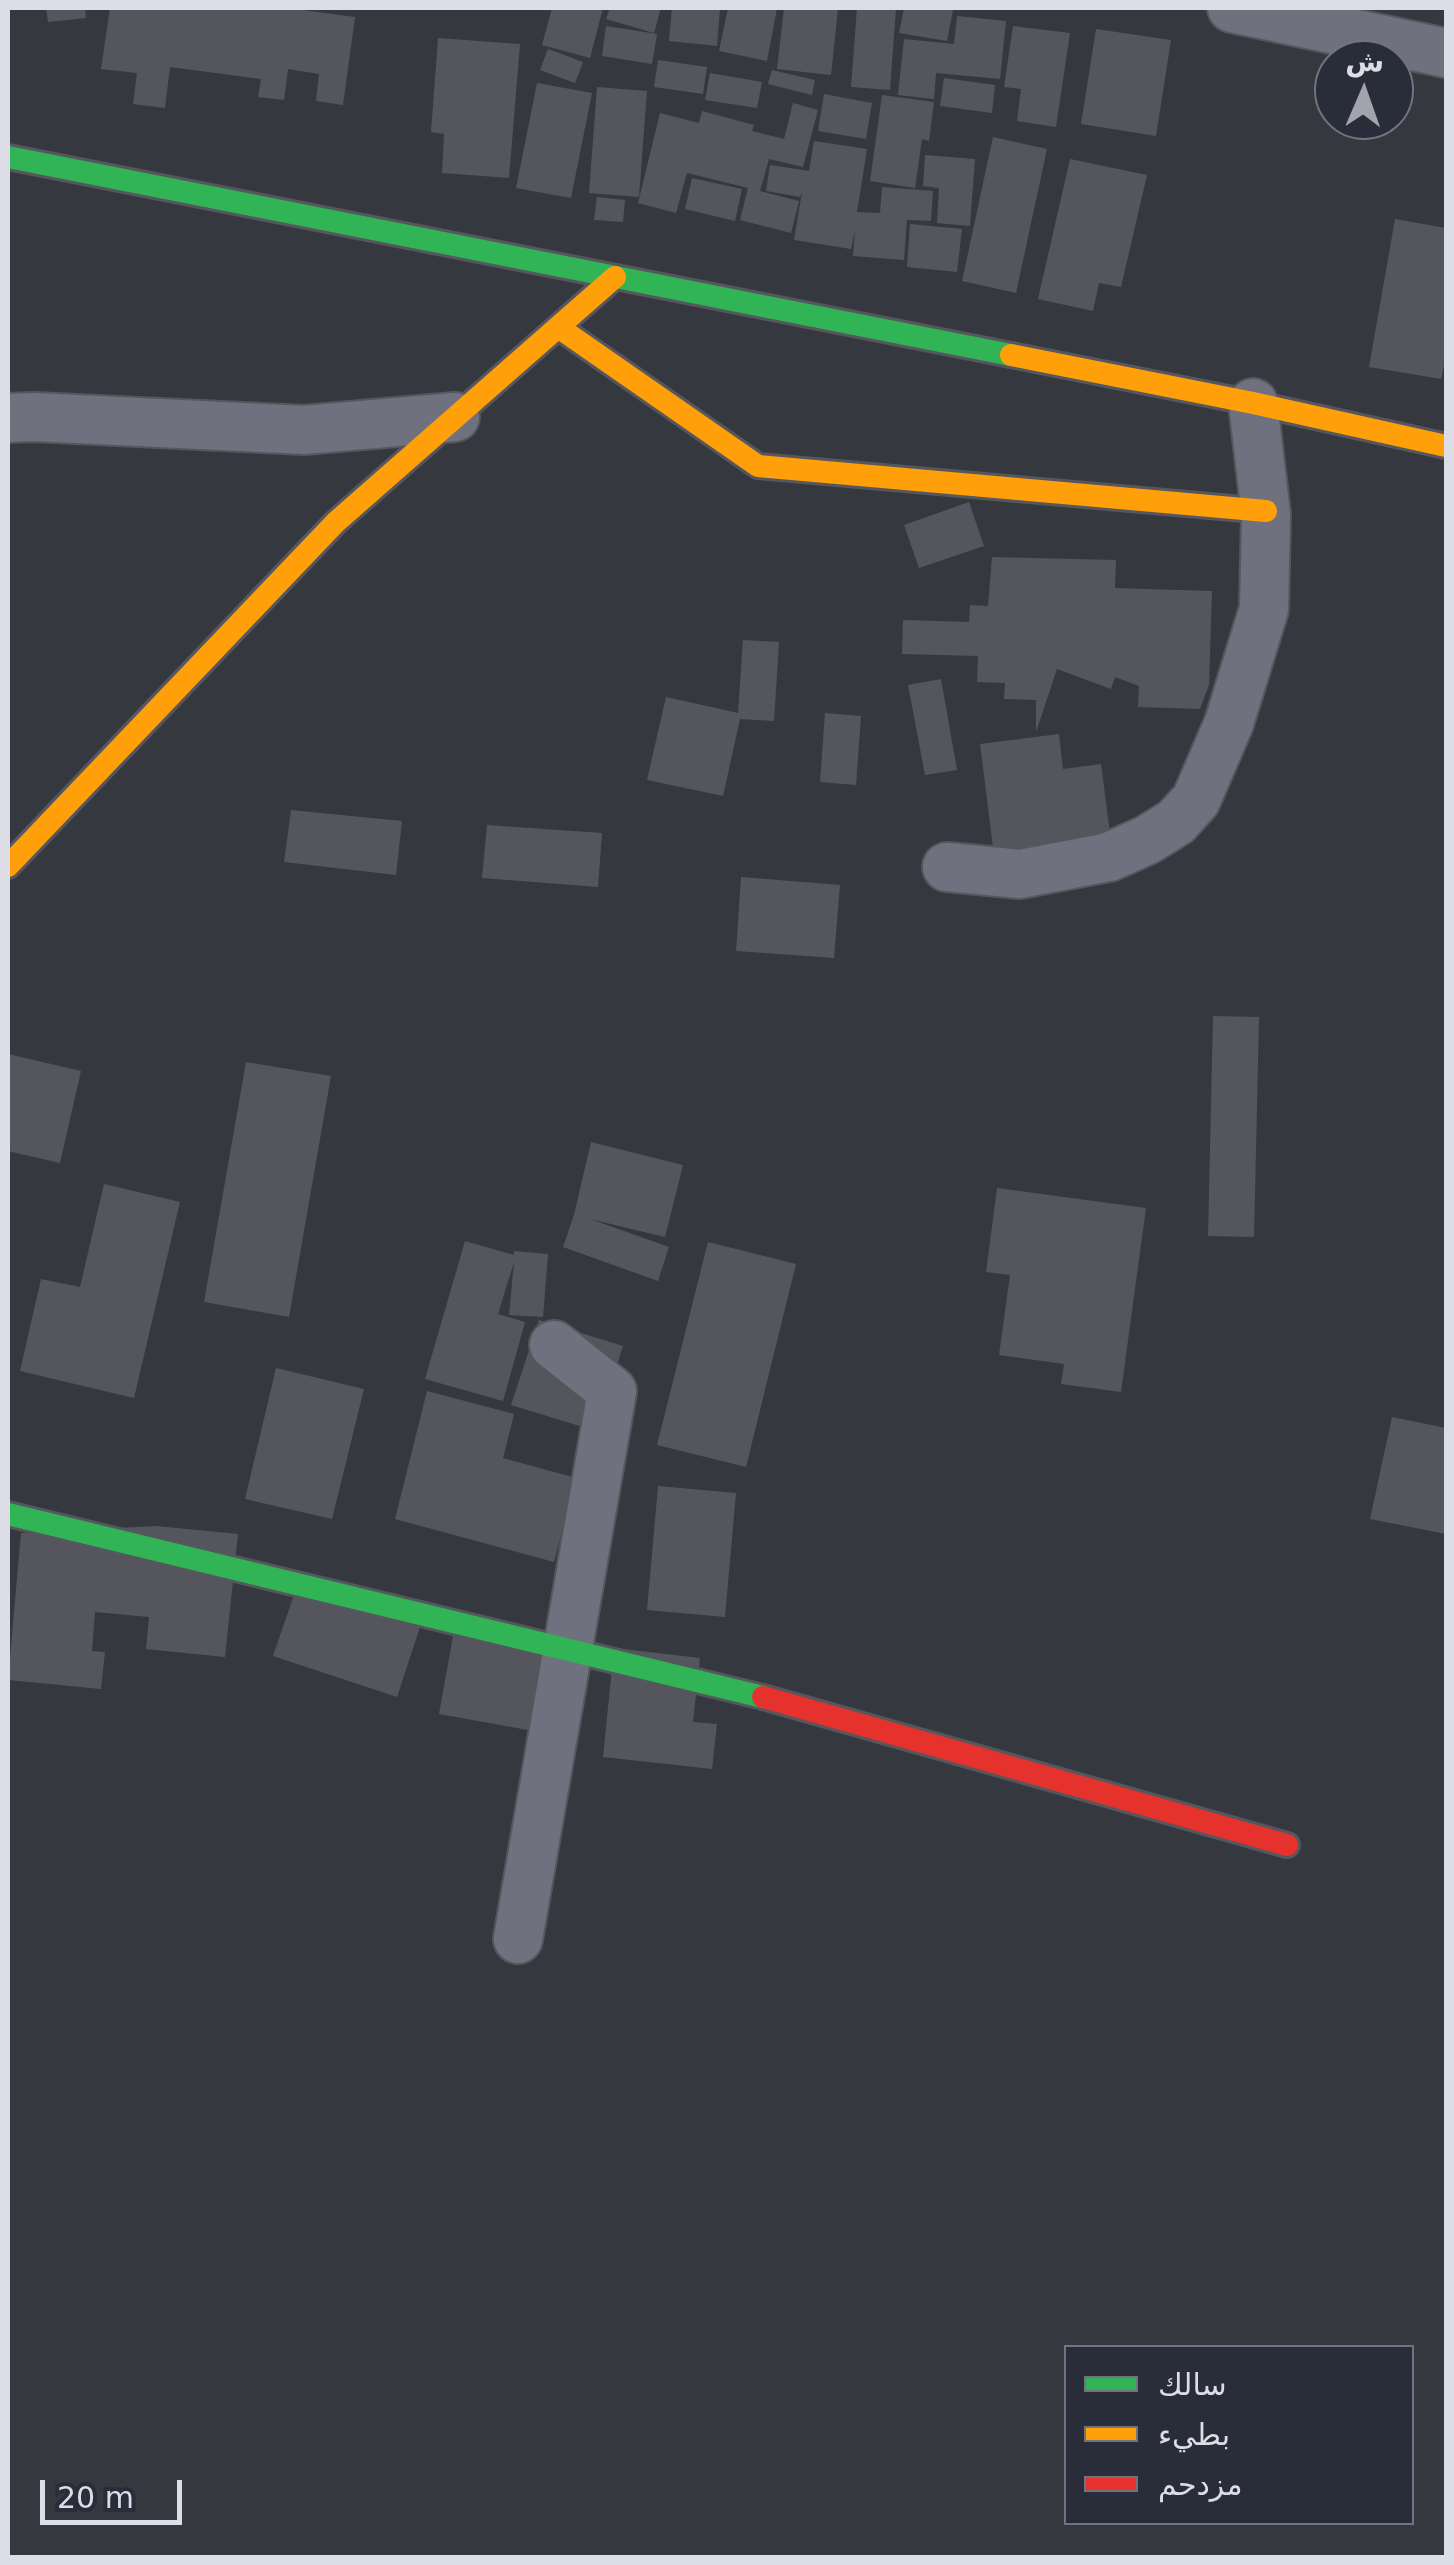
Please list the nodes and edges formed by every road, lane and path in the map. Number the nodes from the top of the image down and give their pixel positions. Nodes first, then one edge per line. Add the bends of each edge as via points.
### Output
1 (1232, 8) edge
2 (1376, 22) edge
3 (1446, 53) edge
4 (8, 157) edge
5 (615, 277) junction
6 (558, 327) junction
7 (1253, 404) junction
8 (456, 417) junction
9 (8, 418) edge
10 (1446, 446) edge
11 (1266, 511) junction
12 (8, 866) edge
13 (948, 867) dead end
14 (554, 1345) dead end
15 (8, 1514) edge
16 (568, 1649) junction
17 (1286, 1845) dead end
18 (518, 1939) dead end

1 - 2 street
2 - 3 street
4 - 5 street
5 - 6 street
5 - 7 street
6 - 8 street
6 - 11 street via 758,466
7 - 10 street
7 - 11 street
8 - 9 street via 304,430
8 - 12 street via 336,522
11 - 13 street via 1264,609 1196,800 1176,822 1109,857 1020,874
14 - 16 street via 612,1391
15 - 16 street
16 - 17 street via 732,1688
16 - 18 street

